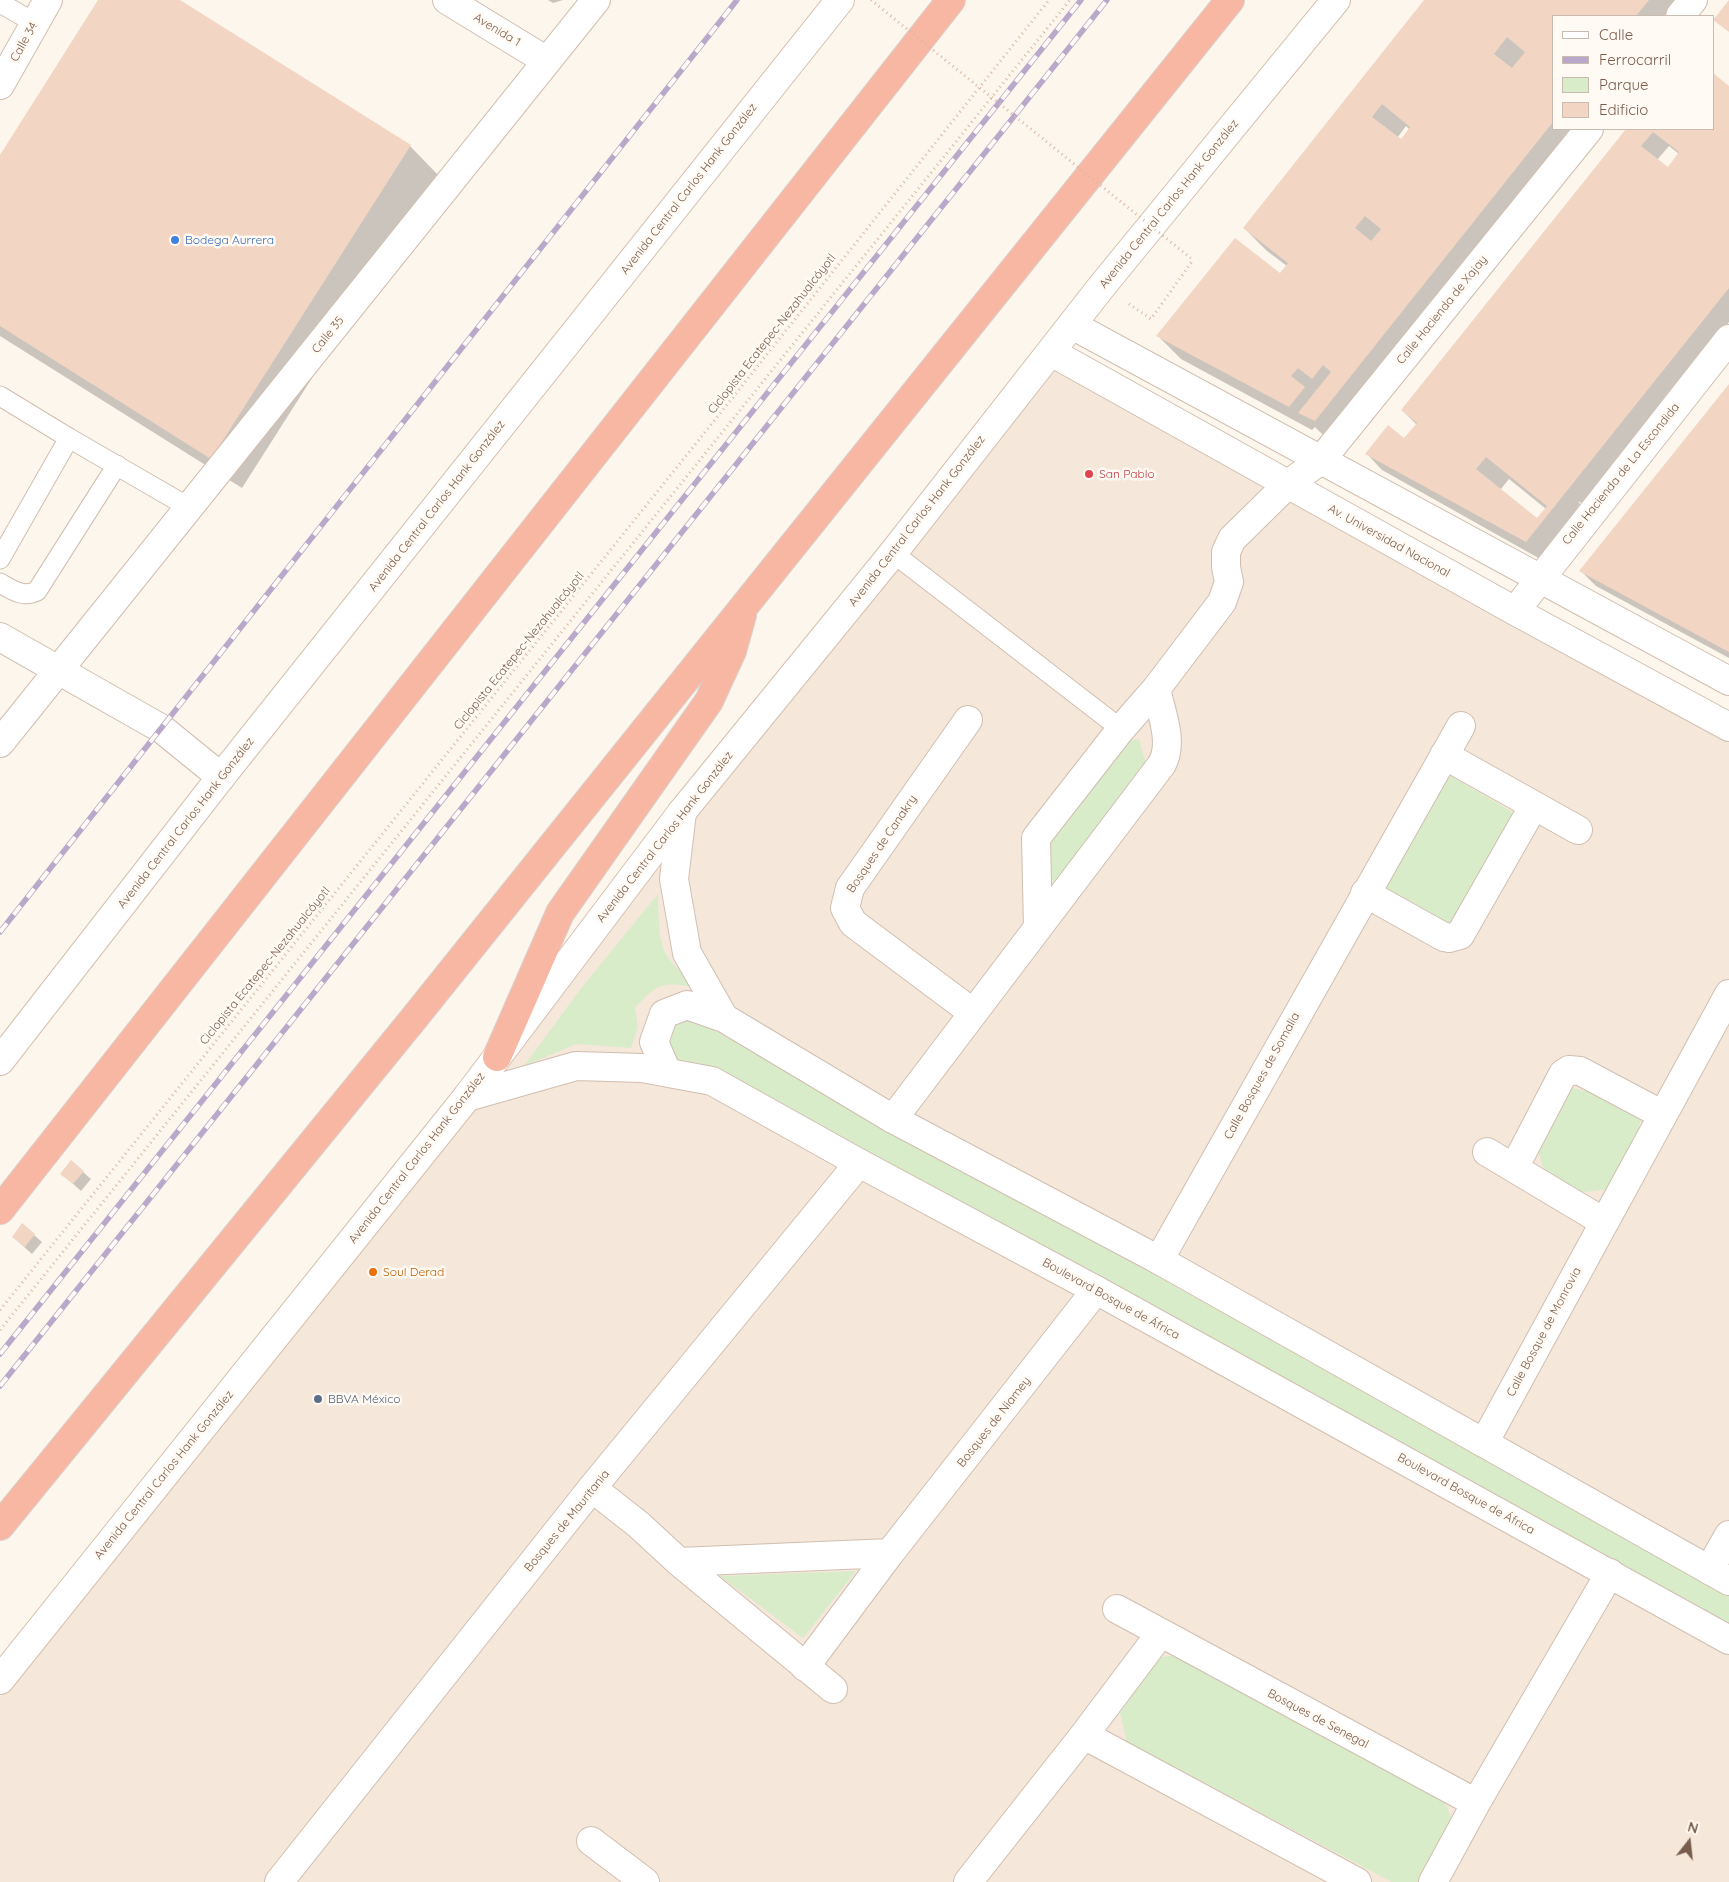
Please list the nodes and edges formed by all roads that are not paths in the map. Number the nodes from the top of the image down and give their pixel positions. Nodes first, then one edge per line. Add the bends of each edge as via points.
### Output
1 (446, 0) edge
2 (596, 0) edge
3 (840, 0) edge
4 (951, 0) edge
5 (1230, 0) edge
6 (1336, 0) edge
7 (1693, 0) edge
8 (0, 3) edge
9 (42, 11) edge
10 (1681, 15) edge
11 (547, 61) junction
12 (0, 85) edge
13 (1588, 130) edge
14 (1072, 325) junction
15 (1729, 339) edge
16 (1051, 352) junction
17 (2, 401) edge
18 (69, 438) junction
19 (1321, 460) junction
20 (117, 465) junction
21 (1288, 484) junction
22 (190, 508) junction
23 (893, 553) junction
24 (0, 559) edge
25 (1539, 578) junction
26 (0, 583) edge
27 (744, 604) junction
28 (1515, 611) junction
29 (0, 637) edge
30 (59, 669) junction
31 (1729, 681) edge
32 (1156, 689) junction
33 (968, 720) dead end
34 (1461, 726) dead end
35 (1729, 727) edge
36 (1121, 729) junction
37 (0, 743) edge
38 (1444, 755) junction
39 (222, 777) junction
40 (1533, 807) junction
41 (682, 812) junction
42 (1578, 830) dead end
43 (1365, 893) junction
44 (1038, 928) junction
45 (1729, 994) edge
46 (972, 1012) junction
47 (724, 1018) junction
48 (497, 1057) junction
49 (0, 1061) edge
50 (667, 1072) junction
51 (467, 1097) junction
52 (1663, 1115) junction
53 (893, 1119) junction
54 (1487, 1152) dead end
55 (859, 1163) junction
56 (1514, 1168) junction
57 (0, 1210) edge
58 (1604, 1222) junction
59 (1159, 1260) junction
60 (1096, 1290) junction
61 (1484, 1443) junction
62 (592, 1488) junction
63 (0, 1526) edge
64 (1729, 1535) edge
65 (890, 1553) junction
66 (679, 1562) junction
67 (1610, 1573) junction
68 (1719, 1575) edge
69 (1117, 1608) dead end
70 (1160, 1634) junction
71 (1729, 1640) edge
72 (805, 1667) junction
73 (0, 1680) edge
74 (833, 1689) dead end
75 (1084, 1736) junction
76 (1476, 1803) junction
77 (591, 1841) dead end
78 (630, 1878) edge
79 (279, 1882) edge
80 (968, 1882) edge
81 (1357, 1882) edge
82 (1433, 1882) edge

1 - 11 street, Avenida 1
2 - 11 street, Calle 35
3 - 39 street, Avenida Central Carlos Hank González
4 - 57 highway
5 - 27 highway
6 - 14 street, Avenida Central Carlos Hank González
7 - 10 street
8 - 9 lane
9 - 12 street, Calle 34
11 - 22 street, Calle 35
13 - 19 street, Calle Hacienda de Xajay
14 - 16 street, Avenida Central Carlos Hank González
14 - 19 street
15 - 25 street, Calle Hacienda de La Escondida
16 - 21 street, Av. Universidad Nacional
16 - 23 street, Avenida Central Carlos Hank González
17 - 18 lane
18 - 20 lane
18 - 24 lane
19 - 21 street, Calle Hacienda de Xajay
19 - 25 street
20 - 22 lane
20 - 26 lane via 37,591 18,593
21 - 28 street, Av. Universidad Nacional
21 - 32 street via 1232,539 1226,552 1229,582 1222,602
22 - 30 street, Calle 35
23 - 36 lane
23 - 41 street, Avenida Central Carlos Hank González
25 - 28 street, Calle Hacienda de La Escondida
25 - 31 street
27 - 48 highway via 732,651 709,701 560,913
27 - 63 highway via 403,1032
28 - 35 street, Av. Universidad Nacional
29 - 30 street
30 - 37 street, Calle 35
30 - 39 street via 162,729
32 - 36 street
32 - 44 street via 1167,743 1166,757
33 - 46 street, Bosques de Canakry via 850,888 845,908 853,923
34 - 38 street, Calle Bosques de Somalia
36 - 44 street via 1036,838
38 - 40 street
38 - 43 street, Calle Bosques de Somalia
39 - 49 street, Avenida Central Carlos Hank González
40 - 42 street
40 - 43 street via 1460,935 1444,936
41 - 47 street via 674,879 686,953
41 - 48 street, Avenida Central Carlos Hank González
43 - 59 street, Calle Bosques de Somalia
44 - 46 street
45 - 52 street, Calle Bosque de Monrovia
46 - 53 street
47 - 50 street via 687,1005 664,1014 654,1042
47 - 53 street
48 - 51 street, Avenida Central Carlos Hank González
50 - 51 street, Boulevard Bosque de África via 576,1066
50 - 55 street, Boulevard Bosque de África via 712,1080
51 - 73 street, Avenida Central Carlos Hank González
52 - 56 street via 1580,1071 1569,1070 1563,1074
52 - 58 street, Calle Bosque de Monrovia
53 - 59 street
54 - 56 street
55 - 60 street, Boulevard Bosque de África
55 - 62 street, Bosques de Mauritania
56 - 58 street
58 - 61 street, Calle Bosque de Monrovia
59 - 61 street
60 - 65 street, Bosques de Niamey
60 - 67 street, Boulevard Bosque de África
61 - 68 street
62 - 66 street via 640,1525
62 - 79 street, Bosques de Mauritania
64 - 68 street
65 - 66 street
65 - 72 street, Bosques de Niamey
66 - 72 street
67 - 71 street, Boulevard Bosque de África
67 - 76 street
69 - 70 street, Bosques de Senegal
70 - 75 street
70 - 76 street, Bosques de Senegal
72 - 74 street
75 - 80 street
75 - 81 street
76 - 82 street
77 - 78 street

